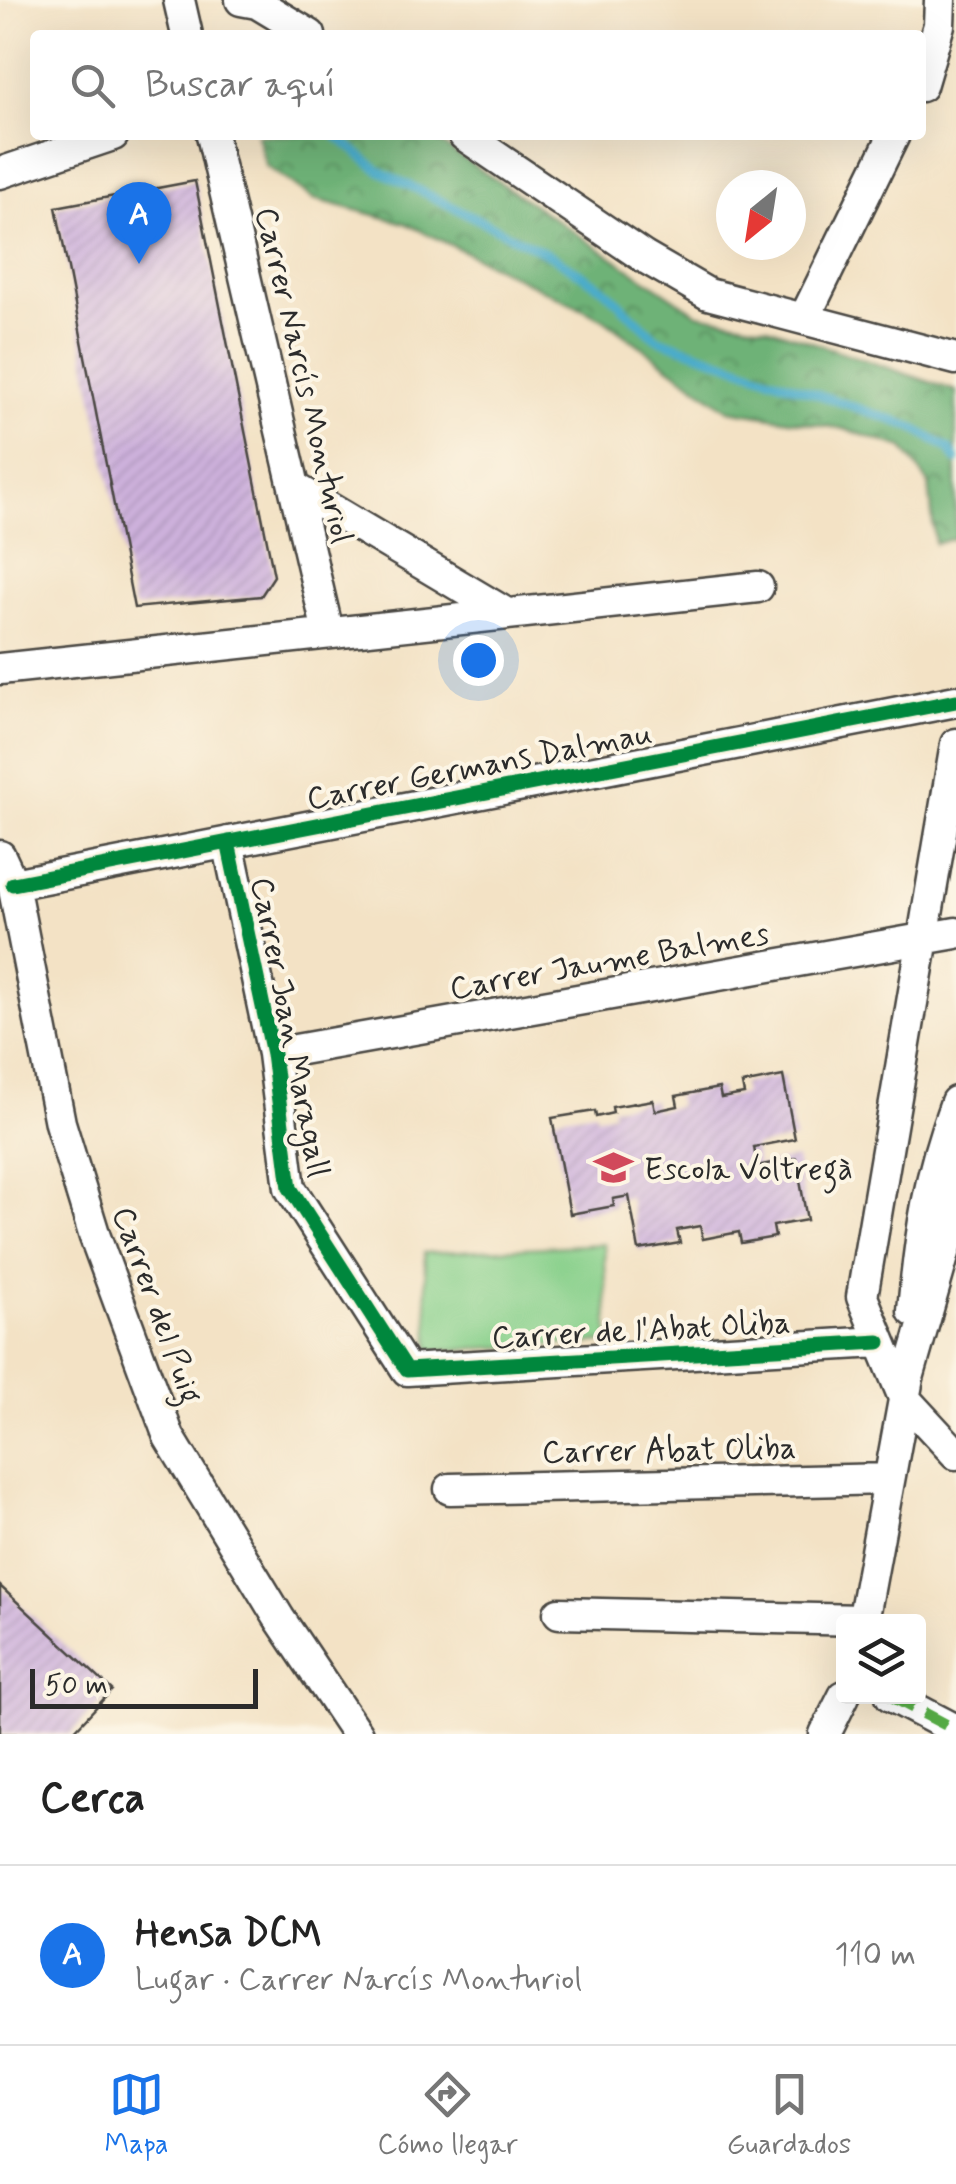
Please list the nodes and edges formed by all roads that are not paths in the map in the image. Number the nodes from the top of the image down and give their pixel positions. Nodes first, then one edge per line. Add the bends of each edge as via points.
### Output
1 (179, 0) edge
2 (241, 0) edge
3 (940, 0) edge
4 (186, 30) edge
5 (302, 30) edge
6 (926, 69) edge
7 (98, 140) edge
8 (213, 140) edge
9 (471, 140) edge
10 (892, 140) edge
11 (0, 173) edge
12 (804, 320) junction
13 (956, 360) edge
14 (297, 489) junction
15 (758, 587) dead end
16 (507, 614) junction
17 (328, 632) junction
18 (0, 670) edge
19 (956, 701) edge
20 (956, 744) edge
21 (228, 842) junction
22 (0, 856) edge
23 (13, 884) junction
24 (956, 933) edge
25 (925, 940) junction
26 (273, 1054) junction
27 (956, 1102) edge
28 (956, 1167) edge
29 (879, 1342) junction
30 (407, 1370) joint
31 (906, 1388) junction
32 (956, 1454) edge
33 (888, 1479) junction
34 (450, 1489) dead end
35 (559, 1613) dead end
36 (864, 1614) edge
37 (836, 1620) edge
38 (840, 1704) edge
39 (906, 1704) edge
40 (956, 1730) edge
41 (357, 1734) edge
42 (825, 1734) edge

1 - 4 street
2 - 5 street
3 - 6 street
7 - 11 street
8 - 14 street, Carrer Narcís Monturiol
9 - 12 street via 708,294
10 - 12 street
12 - 13 street
14 - 16 street
14 - 17 street, Carrer Narcís Monturiol
15 - 16 street
16 - 17 street
17 - 18 street
19 - 21 street, Carrer Germans Dalmau
20 - 25 street
21 - 23 street, Carrer Germans Dalmau
21 - 26 street, Carrer Joan Maragall
22 - 23 street, Carrer del Puig
23 - 41 street, Carrer del Puig via 60,1123 94,1238 169,1437
24 - 25 street, Carrer Jaume Balmes
25 - 26 street, Carrer Jaume Balmes
25 - 29 street via 862,1297
26 - 30 street, Carrer Joan Maragall via 290,1188
27 - 31 street via 921,1219
28 - 31 street via 952,1225
29 - 30 street, Carrer de l'Abat Oliba
29 - 31 street
31 - 32 street
31 - 33 street
33 - 34 street, Carrer Abat Oliba
33 - 36 street
35 - 37 street
38 - 42 street
39 - 40 street

